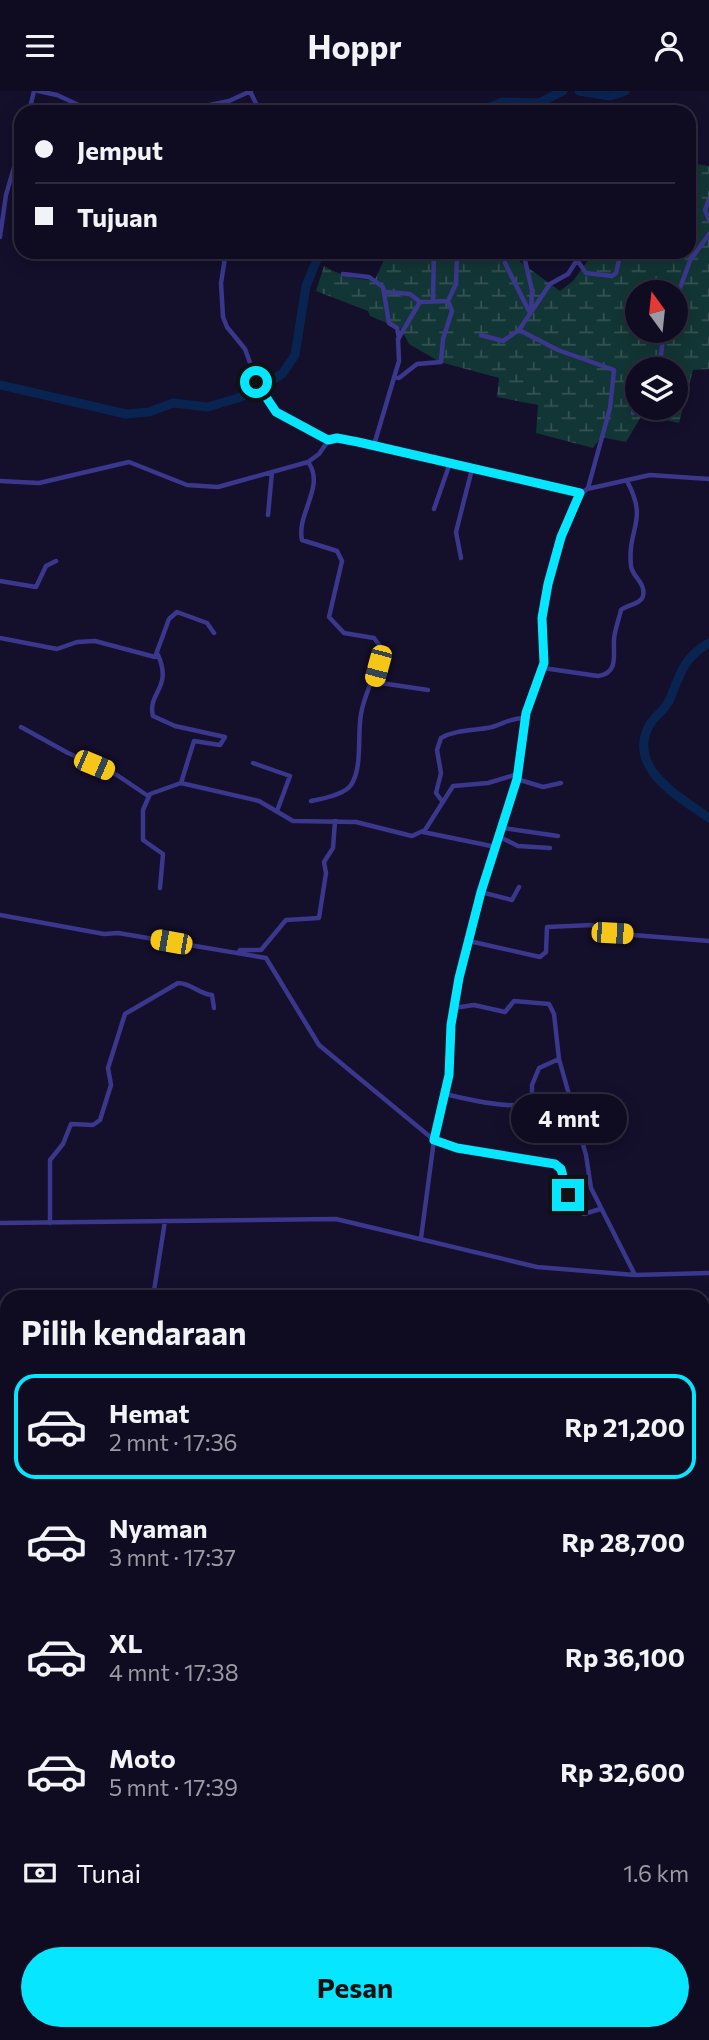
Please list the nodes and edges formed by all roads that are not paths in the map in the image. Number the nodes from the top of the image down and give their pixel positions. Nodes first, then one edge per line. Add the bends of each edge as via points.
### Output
1 (36, 91) edge
2 (251, 91) edge
3 (79, 105) edge
4 (210, 105) edge
5 (14, 166) edge
6 (709, 199) edge
7 (709, 220) edge
8 (709, 234) edge
9 (0, 237) edge
10 (696, 254) edge
11 (225, 259) edge
12 (434, 259) edge
13 (457, 259) edge
14 (525, 259) edge
15 (576, 259) edge
16 (578, 259) edge
17 (619, 259) edge
18 (691, 259) edge
19 (505, 263) dead end
20 (343, 274) dead end
21 (683, 280) edge
22 (386, 292) junction
23 (433, 299) junction
24 (448, 301) junction
25 (420, 303) junction
26 (530, 311) junction
27 (519, 330) junction
28 (481, 335) dead end
29 (398, 339) junction
30 (394, 377) junction
31 (328, 440) junction
32 (374, 445) junction
33 (308, 462) junction
34 (450, 463) junction
35 (472, 469) junction
36 (272, 473) junction
37 (709, 479) edge
38 (0, 481) edge
39 (627, 481) junction
40 (587, 489) junction
41 (580, 493) junction
42 (434, 509) dead end
43 (268, 515) dead end
44 (461, 558) dead end
45 (56, 561) dead end
46 (0, 581) edge
47 (214, 632) dead end
48 (0, 638) edge
49 (158, 655) junction
50 (543, 668) junction
51 (374, 682) junction
52 (428, 690) dead end
53 (525, 718) junction
54 (21, 727) dead end
55 (253, 763) dead end
56 (517, 777) junction
57 (181, 783) junction
58 (561, 783) dead end
59 (148, 796) junction
60 (311, 801) dead end
61 (442, 801) junction
62 (277, 811) junction
63 (335, 821) junction
64 (503, 828) junction
65 (423, 832) junction
66 (558, 836) dead end
67 (499, 837) junction
68 (496, 847) junction
69 (550, 848) dead end
70 (519, 887) dead end
71 (160, 888) dead end
72 (481, 892) junction
73 (0, 915) edge
74 (469, 941) junction
75 (709, 941) edge
76 (238, 953) junction
77 (214, 1008) dead end
78 (454, 1008) junction
79 (559, 1059) junction
80 (445, 1094) junction
81 (434, 1140) junction
82 (600, 1209) junction
83 (165, 1221) junction
84 (0, 1223) edge
85 (50, 1223) junction
86 (421, 1238) junction
87 (709, 1273) edge
88 (635, 1275) junction
89 (154, 1290) edge

1 - 3 street
2 - 4 street
5 - 9 street
6 - 7 street via 705,210
8 - 10 street
11 - 31 street via 223,317 245,349 261,393 276,412
12 - 23 street
13 - 24 street via 456,284
14 - 26 street via 532,290
15 - 26 street via 568,274 550,284
16 - 17 street via 586,273 612,276
18 - 21 street
19 - 26 street
20 - 22 street via 369,277
22 - 25 street via 410,294
22 - 29 street via 389,323 397,328
23 - 24 street
23 - 25 street
24 - 30 street via 452,311 441,362 417,364
25 - 29 street
26 - 27 street
27 - 28 street via 503,341
27 - 40 street via 615,372 610,408
29 - 30 street
30 - 32 street
31 - 32 street
31 - 33 street
32 - 34 street
33 - 36 street
33 - 51 street via 314,481 302,540 328,547 340,556 342,567 329,617 344,633 379,640
34 - 35 street
34 - 42 street
35 - 41 street
35 - 44 street via 456,532
36 - 38 street via 218,487 190,486 130,462 39,483
36 - 43 street
37 - 39 street via 660,475
39 - 40 street
39 - 50 street via 639,510 631,568 644,593 640,601 621,610 612,669 598,676
40 - 41 street
41 - 50 street via 561,537 545,598
45 - 46 street via 46,566 36,587
47 - 49 street via 177,612 169,619
48 - 49 street via 57,649 95,641 141,655
49 - 57 street via 164,679 152,707 153,716 225,737 219,745 194,741
50 - 53 street
51 - 52 street
51 - 60 street via 361,713 352,783
53 - 56 street
53 - 61 street via 509,718 441,738 436,793
54 - 59 street via 117,775
55 - 62 street via 290,776
56 - 58 street via 547,787
56 - 61 street via 453,786
56 - 64 street
57 - 59 street
57 - 62 street via 239,795
59 - 71 street via 142,838 163,855
61 - 65 street
62 - 63 street via 293,821
63 - 65 street via 412,836
63 - 76 street via 333,845 324,862 319,918 286,920 260,951
64 - 66 street
64 - 67 street
65 - 68 street
67 - 68 street
67 - 69 street via 518,846
68 - 72 street
70 - 72 street via 512,900
72 - 74 street
73 - 76 street
74 - 75 street via 540,957 545,953 550,925 592,925 608,933
74 - 78 street
76 - 81 street via 267,959 319,1045
77 - 85 street via 212,995 178,983 125,1014 108,1068 111,1085 100,1120 93,1125 69,1126 63,1144 52,1155
78 - 79 street via 474,1005 505,1012 514,1001 547,1003 556,1021
78 - 80 street
79 - 80 street via 539,1067 527,1105 515,1107
79 - 82 street
80 - 81 street
81 - 82 street via 555,1164 561,1169 574,1210 581,1214
81 - 86 street
82 - 88 street
83 - 85 street
83 - 86 street via 336,1219
83 - 89 street
84 - 85 street
86 - 88 street via 537,1267
87 - 88 street

